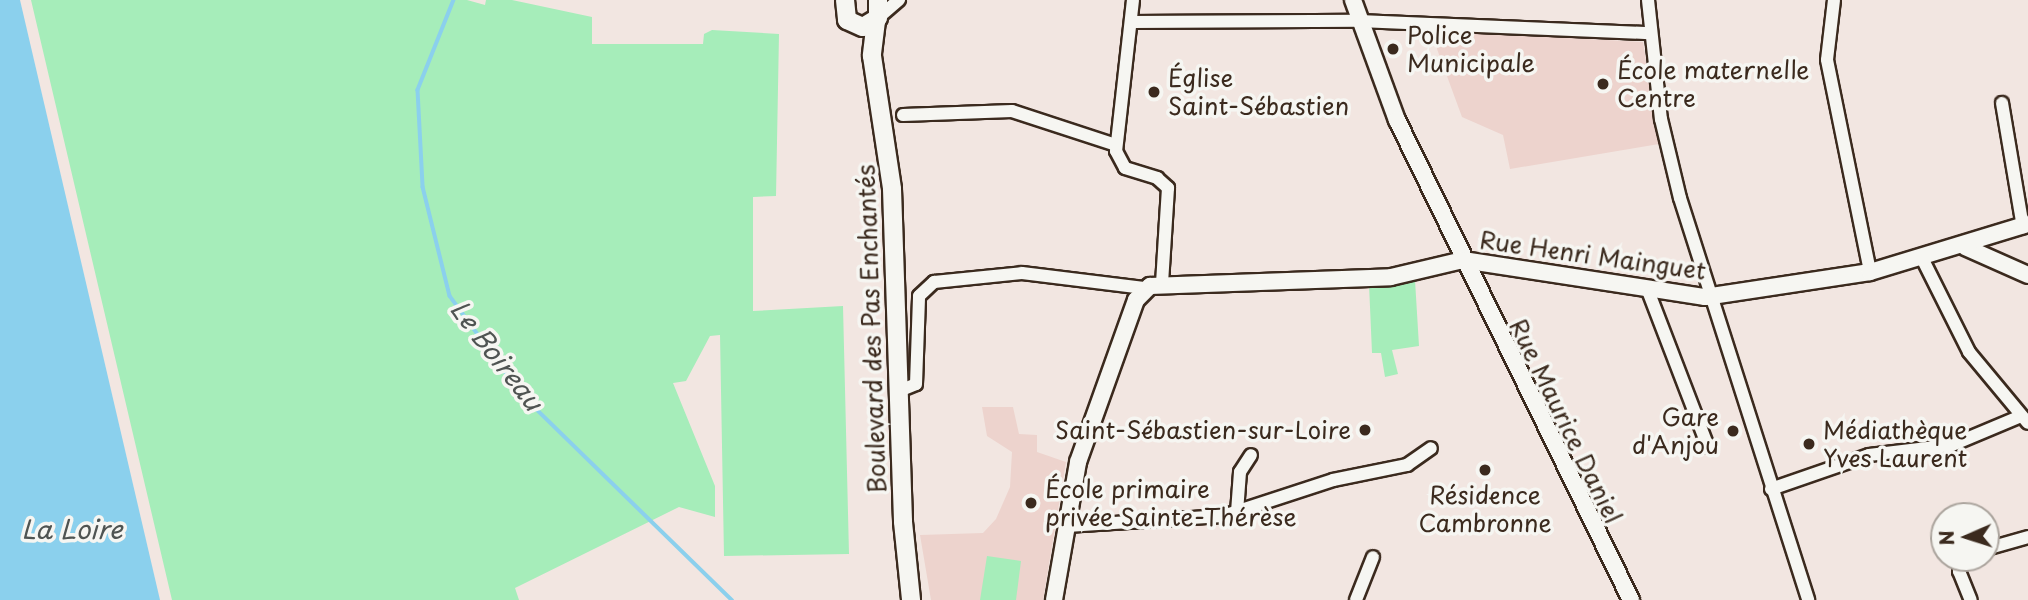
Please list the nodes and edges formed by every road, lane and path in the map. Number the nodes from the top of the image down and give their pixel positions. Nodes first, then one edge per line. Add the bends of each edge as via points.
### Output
1 (845, 0) edge
2 (899, 0) edge
3 (1133, 0) edge
4 (1353, 0) edge
5 (1648, 0) edge
6 (1834, 0) edge
7 (877, 13) edge
8 (1359, 21) junction
9 (1132, 22) junction
10 (853, 25) junction
11 (1650, 33) junction
12 (872, 57) junction
13 (2002, 103) dead end
14 (903, 114) dead end
15 (1116, 145) junction
16 (2025, 226) edge
17 (2000, 236) junction
18 (1965, 247) junction
19 (1922, 258) junction
20 (1463, 260) junction
21 (2003, 267) junction
22 (1870, 272) junction
23 (2028, 275) edge
24 (1163, 284) junction
25 (1144, 288) junction
26 (1647, 288) junction
27 (1713, 296) junction
28 (899, 391) junction
29 (2025, 420) edge
30 (1708, 447) dead end
31 (1431, 448) dead end
32 (1251, 455) dead end
33 (1771, 489) junction
34 (1237, 512) junction
35 (1067, 526) junction
36 (2028, 537) edge
37 (2000, 546) edge
38 (1373, 556) dead end
39 (1959, 572) edge
40 (911, 600) edge
41 (1054, 600) edge
42 (1356, 600) edge
43 (1631, 600) edge
44 (1808, 600) edge
45 (1971, 600) edge

1 - 10 main road, Boulevard des Pas Enchantés via 844,13
2 - 7 street
3 - 9 street
4 - 8 street, Rue Maurice Daniel
5 - 11 street
6 - 22 street via 1827,60
7 - 10 main road via 863,27
7 - 12 main road, Boulevard des Pas Enchantés
8 - 9 street
8 - 11 street
8 - 20 street, Rue Maurice Daniel via 1397,120
9 - 15 street
10 - 12 main road, Boulevard des Pas Enchantés
11 - 27 street via 1670,160
12 - 28 main road, Boulevard des Pas Enchantés via 892,189
13 - 16 street
14 - 15 street via 1025,113
15 - 24 street via 1121,165 1168,188
16 - 17 street, Rue Henri Mainguet
17 - 18 street, Rue Henri Mainguet
17 - 21 street
18 - 19 street, Rue Henri Mainguet
18 - 21 street
19 - 22 street, Rue Henri Mainguet
19 - 29 street via 1969,352
20 - 24 street via 1391,277
20 - 26 street, Rue Henri Mainguet
20 - 43 street, Rue Maurice Daniel
21 - 23 street
22 - 27 street, Rue Henri Mainguet
24 - 25 street
25 - 28 street via 1022,273 934,282 919,296 916,384
25 - 35 street via 1078,462
26 - 27 street, Rue Henri Mainguet
26 - 30 street
27 - 33 street
28 - 40 main road, Boulevard des Pas Enchantés
29 - 33 street via 1952,446 1869,455
31 - 34 street via 1407,465 1333,480
32 - 34 street via 1240,472
33 - 44 street
34 - 35 street
35 - 41 street
36 - 37 street
38 - 42 street
39 - 45 street

